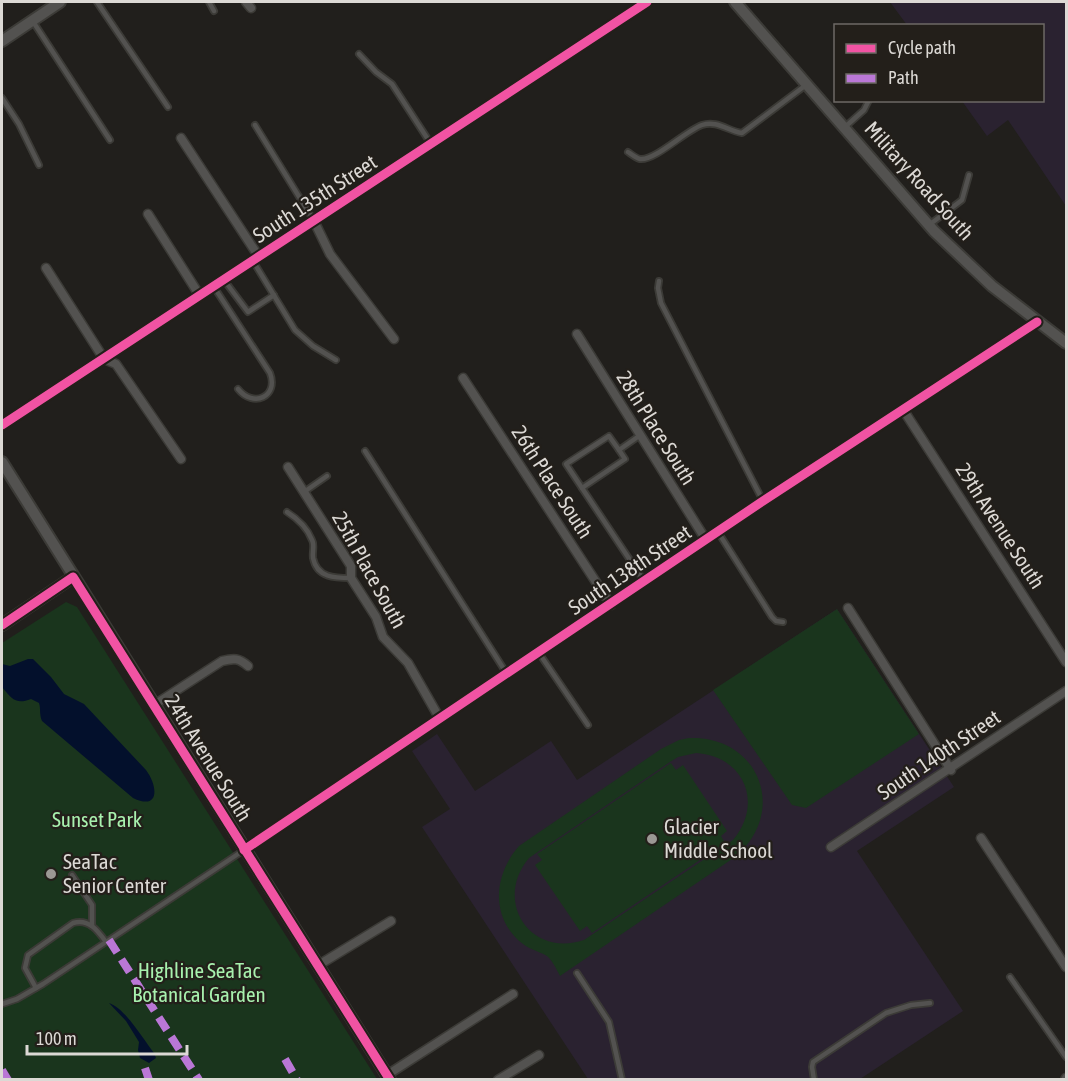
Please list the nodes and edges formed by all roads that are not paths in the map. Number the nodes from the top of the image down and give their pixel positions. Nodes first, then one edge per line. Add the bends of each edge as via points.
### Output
1 (60, 2) edge
2 (97, 2) edge
3 (209, 2) edge
4 (647, 2) edge
5 (735, 2) edge
6 (214, 11) dead end
7 (32, 20) junction
8 (2, 41) edge
9 (358, 54) dead end
10 (806, 85) junction
11 (2, 98) edge
12 (868, 102) edge
13 (168, 107) dead end
14 (255, 125) dead end
15 (844, 128) junction
16 (181, 138) dead end
17 (110, 140) dead end
18 (431, 144) junction
19 (628, 152) dead end
20 (39, 165) dead end
21 (969, 175) dead end
22 (148, 214) dead end
23 (314, 220) junction
24 (928, 225) junction
25 (256, 259) junction
26 (46, 268) dead end
27 (225, 280) junction
28 (659, 281) dead end
29 (214, 287) junction
30 (274, 295) junction
31 (200, 296) junction
32 (1037, 322) junction
33 (577, 334) dead end
34 (394, 339) dead end
35 (1066, 343) edge
36 (104, 359) junction
37 (336, 360) dead end
38 (463, 378) dead end
39 (238, 388) dead end
40 (904, 411) junction
41 (2, 425) edge
42 (639, 436) junction
43 (619, 450) junction
44 (365, 451) dead end
45 (181, 459) dead end
46 (2, 462) edge
47 (288, 467) dead end
48 (327, 476) dead end
49 (582, 488) junction
50 (304, 492) junction
51 (764, 501) junction
52 (287, 512) dead end
53 (718, 532) junction
54 (706, 540) junction
55 (73, 577) junction
56 (351, 578) junction
57 (645, 582) junction
58 (611, 606) junction
59 (848, 608) dead end
60 (783, 622) dead end
61 (2, 625) edge
62 (539, 653) junction
63 (1066, 662) edge
64 (248, 666) dead end
65 (507, 674) junction
66 (1066, 692) edge
67 (154, 705) junction
68 (440, 719) junction
69 (588, 725) dead end
70 (951, 770) junction
71 (981, 838) dead end
72 (831, 847) dead end
73 (244, 850) junction
74 (72, 874) dead end
75 (392, 921) dead end
76 (92, 926) junction
77 (106, 942) junction
78 (317, 966) junction
79 (1066, 967) edge
80 (577, 974) dead end
81 (1010, 977) dead end
82 (36, 988) junction
83 (513, 994) dead end
84 (2, 1004) edge
85 (930, 1004) dead end
86 (539, 1055) dead end
87 (1066, 1057) edge
88 (389, 1077) edge
89 (498, 1080) edge
90 (622, 1080) edge
91 (814, 1080) edge

1 - 7 street
2 - 13 lane
3 - 6 lane
4 - 18 street, South 135th Street
5 - 10 street, Military Road South
7 - 8 street
7 - 17 lane
9 - 18 lane via 392,84
10 - 15 street, Military Road South
10 - 19 lane via 742,133 715,123 702,125 650,157 640,159
11 - 20 lane
12 - 15 lane
14 - 23 lane
15 - 24 street, Military Road South
16 - 25 street
18 - 23 street, South 135th Street
21 - 24 lane via 962,200
22 - 31 street
23 - 25 street, South 135th Street
23 - 34 street via 330,254
24 - 32 street, Military Road South via 992,286
25 - 27 street, South 135th Street
25 - 30 lane
26 - 36 street
27 - 29 street, South 135th Street
27 - 30 lane via 249,312
28 - 51 lane via 661,303
29 - 31 street, South 135th Street
29 - 39 lane via 273,381 263,397 243,396
30 - 37 lane via 300,335
31 - 36 street, South 135th Street
32 - 35 street, Military Road South
32 - 40 street, South 138th Street
33 - 42 street, 28th Place South
36 - 41 street, South 135th Street
36 - 45 street via 116,364
38 - 58 street, 26th Place South
40 - 51 street, South 138th Street
40 - 63 street, 29th Avenue South
42 - 43 lane
42 - 54 street, 28th Place South
43 - 49 lane via 625,459
43 - 49 lane via 609,436 566,464
44 - 65 lane
46 - 55 street, 24th Avenue South
47 - 50 street, 25th Place South
48 - 50 lane
49 - 57 lane
50 - 56 street, 25th Place South via 351,566
51 - 53 street, South 138th Street
52 - 56 lane via 302,522 314,542 317,568 328,578
53 - 54 street, South 138th Street
53 - 60 lane via 772,617
54 - 57 street, South 138th Street
55 - 61 street
55 - 67 street, 24th Avenue South
56 - 68 street, 25th Place South via 376,617 383,637 408,663
57 - 58 street, South 138th Street
58 - 62 street, South 138th Street
59 - 70 street
62 - 65 street, South 138th Street
62 - 69 lane
64 - 67 street via 239,659 222,661
65 - 68 street, South 138th Street
66 - 70 street, South 140th Street
67 - 73 street, 24th Avenue South
68 - 73 street, South 138th Street
70 - 72 street, South 140th Street
71 - 79 street
73 - 77 lane, South 138th Street
73 - 78 street, 24th Avenue South
74 - 76 lane via 92,905
75 - 78 street
76 - 77 lane
76 - 82 lane via 73,923 28,955 25,968
77 - 82 lane, South 138th Street
78 - 88 street, 24th Avenue South
80 - 90 lane via 609,1022
81 - 87 lane
82 - 84 lane, South 138th Street
83 - 88 street
85 - 91 lane via 886,1013 813,1062
86 - 89 street

